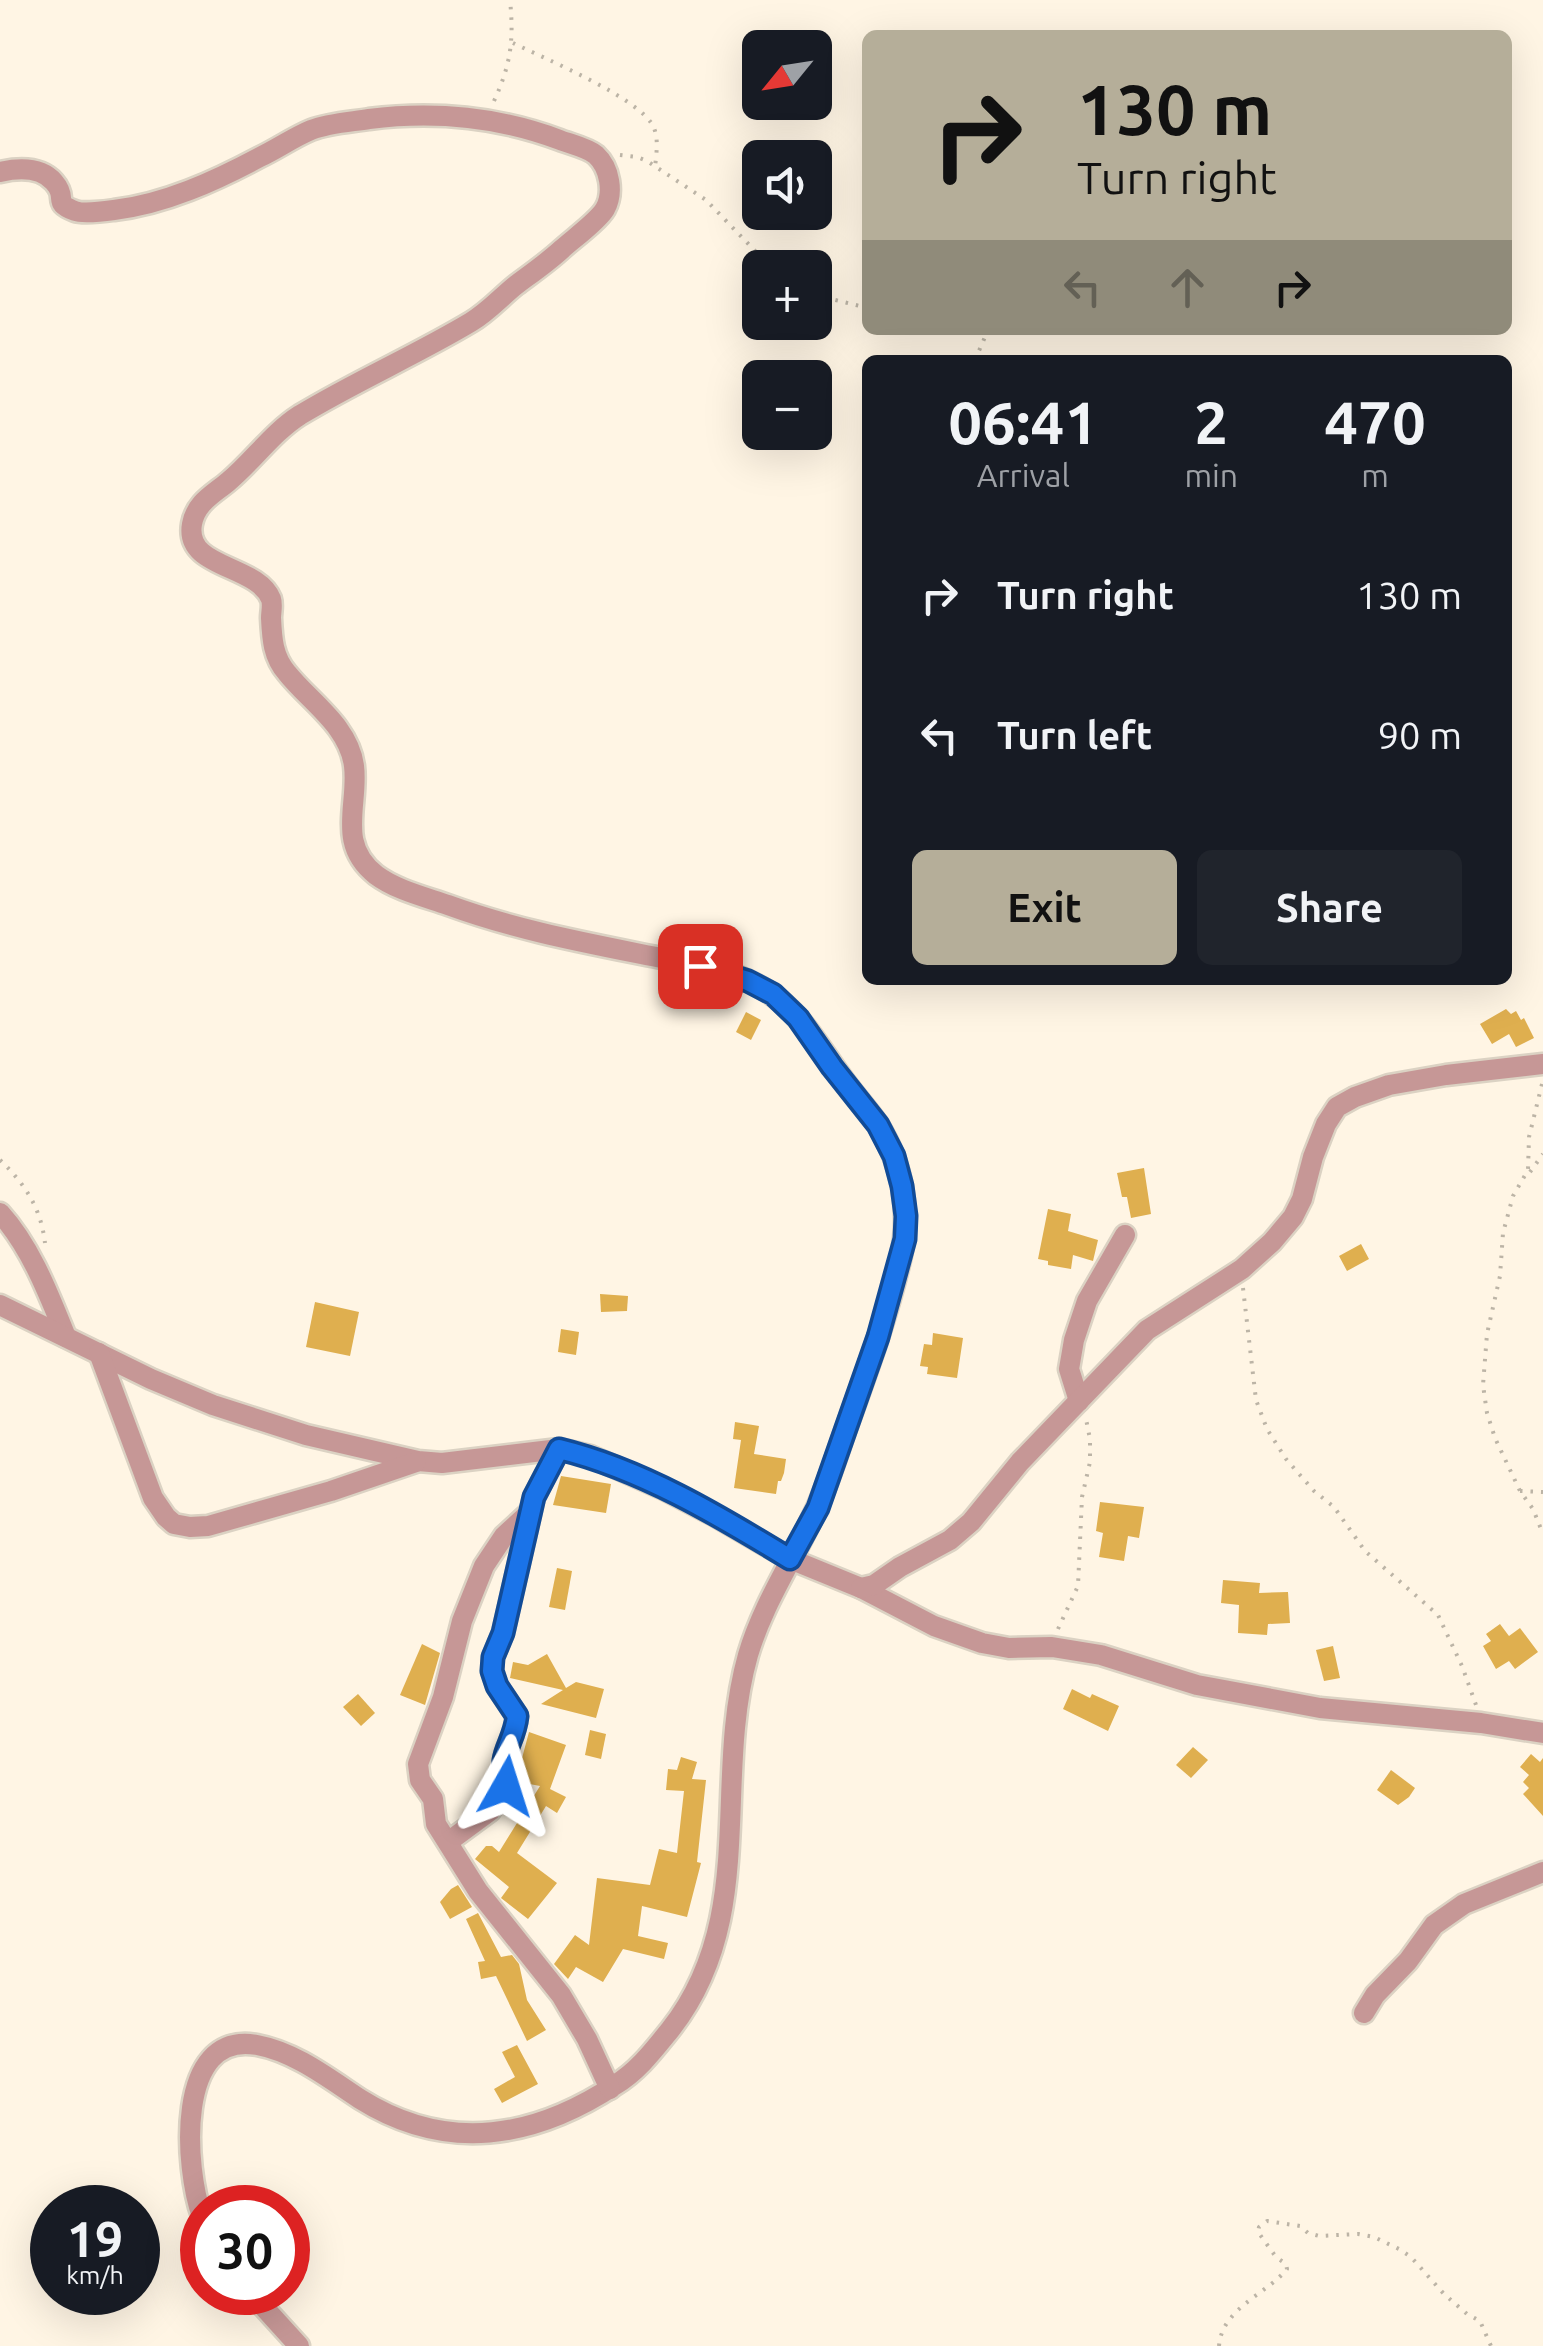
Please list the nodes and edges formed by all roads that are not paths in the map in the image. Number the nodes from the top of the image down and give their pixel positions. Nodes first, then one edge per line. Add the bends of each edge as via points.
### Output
1 (0, 172) edge
2 (1542, 1064) edge
3 (0, 1214) edge
4 (1124, 1236) dead end
5 (0, 1305) edge
6 (66, 1337) junction
7 (99, 1354) junction
8 (1079, 1401) junction
9 (559, 1449) junction
10 (418, 1461) junction
11 (529, 1513) junction
12 (790, 1559) junction
13 (861, 1588) junction
14 (1543, 1733) edge
15 (448, 1842) junction
16 (1543, 1872) edge
17 (1364, 2014) dead end
18 (610, 2089) junction
19 (192, 2185) edge
20 (270, 2315) edge
21 (298, 2346) edge

1 - 12 street via 24,167 51,178 71,210 125,209 212,180 315,128 397,116 486,119 536,130 597,156 606,169 604,210 553,258 481,316 291,421 207,496 191,532 206,556 242,573 272,600 280,664 352,751 352,834 377,876 492,922 748,981 798,1018 878,1125 902,1186 905,1239 870,1364 818,1508
2 - 8 street via 1389,1085 1338,1108 1313,1157 1302,1200 1272,1242 1146,1330
3 - 6 street via 36,1269
4 - 8 street via 1086,1301 1074,1340 1070,1369
5 - 6 street
6 - 7 street
7 - 10 street via 213,1406
7 - 10 street via 153,1498 174,1524 220,1523
8 - 13 street via 971,1522
9 - 10 street via 442,1464
9 - 11 street
9 - 12 street via 662,1488
11 - 15 street via 484,1566 418,1764
11 - 15 street via 493,1657 497,1686 517,1716 502,1761 506,1786 490,1811
12 - 13 street
12 - 18 street via 748,1655 738,1704 729,1852 708,1966 676,2023
13 - 14 street via 982,1643 1101,1655 1197,1685 1349,1712
15 - 18 street via 561,1995
16 - 17 street via 1443,1918
18 - 19 street via 528,2127 458,2134 387,2114 306,2063 239,2044 210,2060 196,2090 188,2142
20 - 21 street

